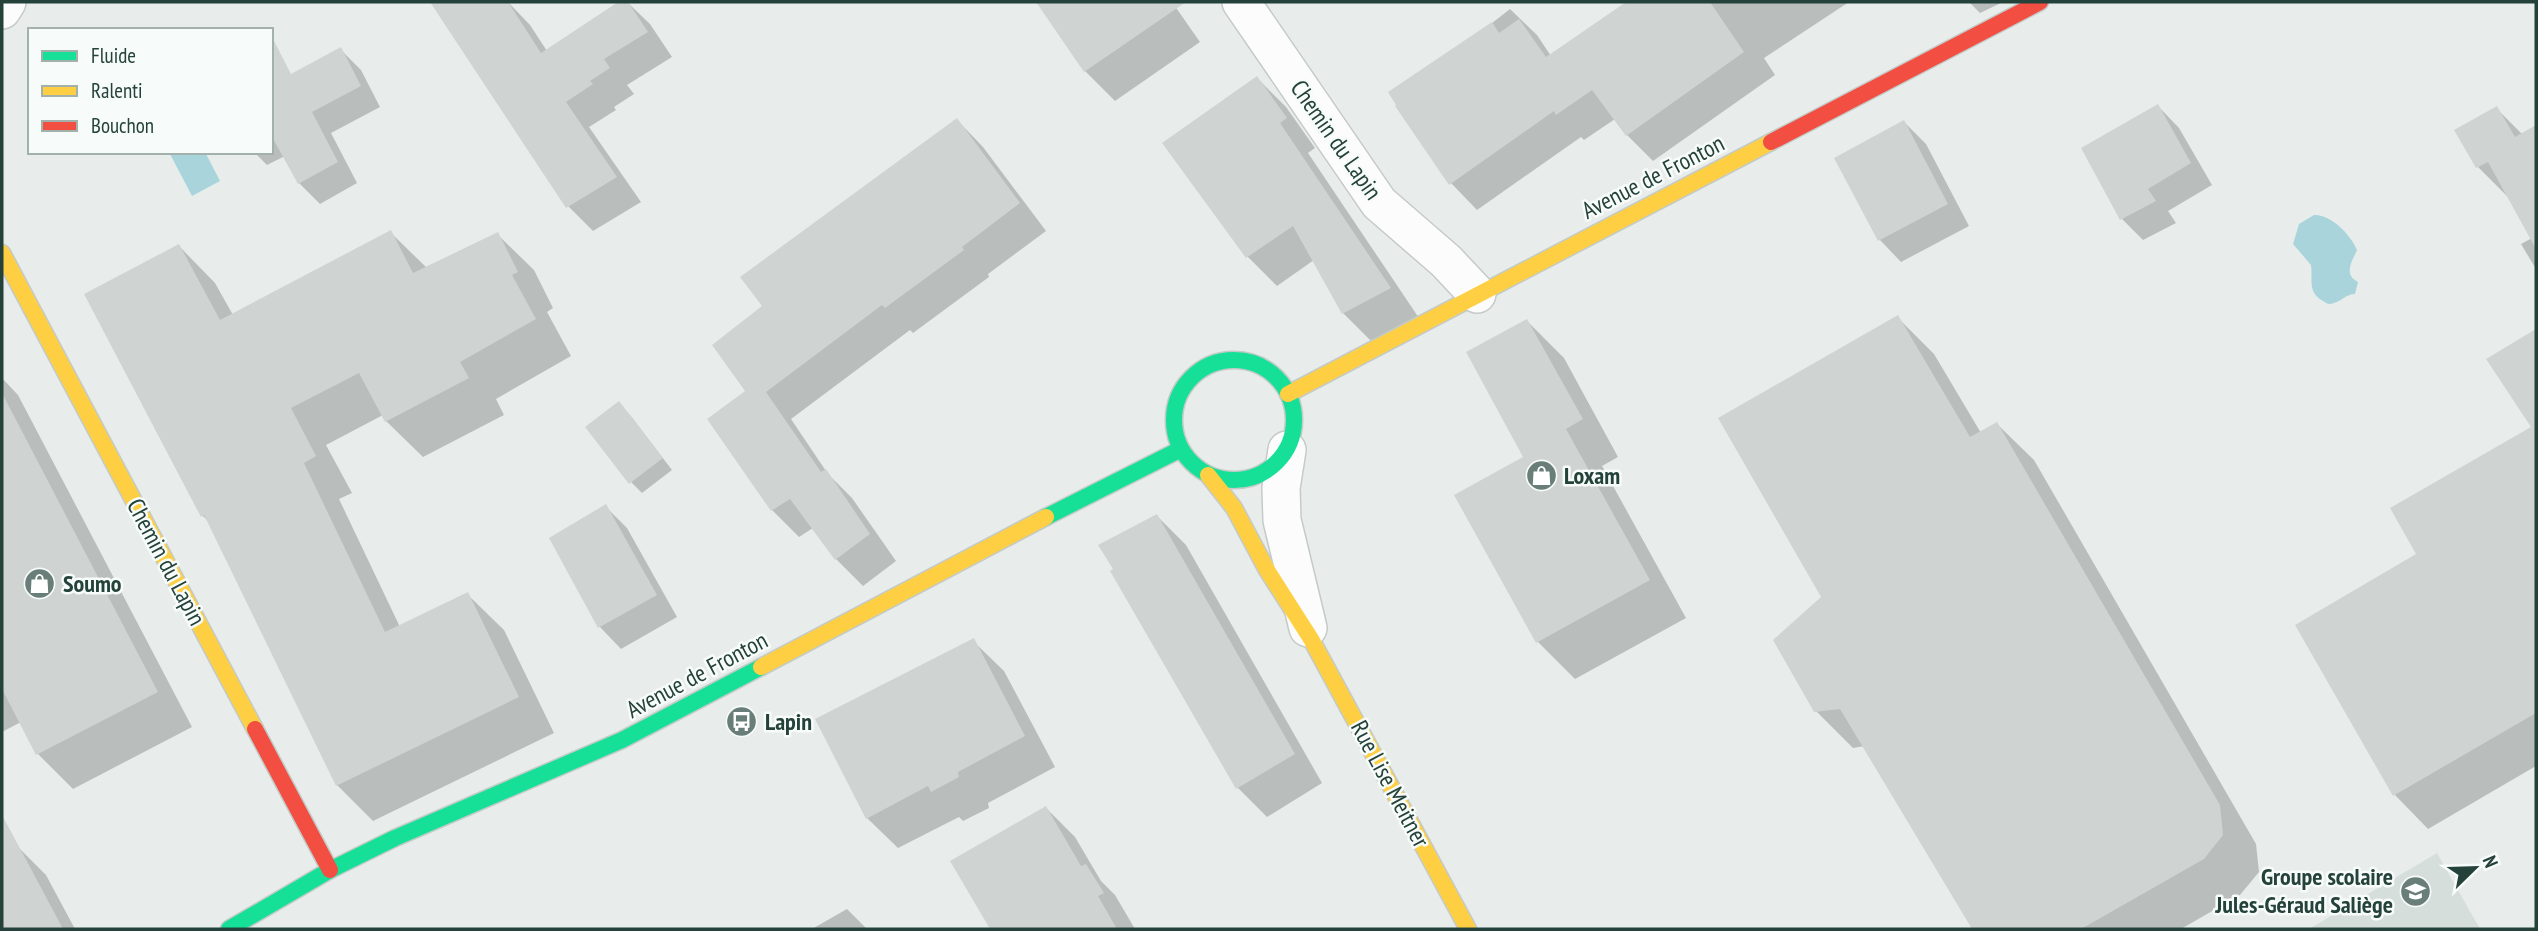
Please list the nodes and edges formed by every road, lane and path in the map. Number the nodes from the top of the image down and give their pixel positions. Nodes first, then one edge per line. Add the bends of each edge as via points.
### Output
1 (7, 2) edge
2 (1241, 2) edge
3 (2040, 2) edge
4 (2, 10) edge
5 (2, 253) edge
6 (1477, 294) junction
7 (1288, 394) junction
8 (1181, 449) junction
9 (1287, 450) junction
10 (1208, 475) junction
11 (1311, 639) junction
12 (330, 870) junction
13 (229, 929) edge
14 (1468, 929) edge

1 - 4 street
2 - 6 street, Chemin du Lapin via 1379,203
3 - 6 main road, Avenue de Fronton
5 - 12 main road, Chemin du Lapin
6 - 7 main road, Avenue de Fronton
7 - 8 main road via 1277,378 1261,367 1234,360 1206,366 1180,393 1175,431
7 - 9 main road via 1294,429
8 - 10 main road
8 - 12 main road, Avenue de Fronton via 622,740
9 - 10 main road via 1251,477 1238,481
9 - 11 street, Rue Lise Meitner via 1282,520
10 - 11 main road, Rue Lise Meitner via 1234,508
11 - 14 main road, Rue Lise Meitner
12 - 13 main road, Avenue de Fronton

